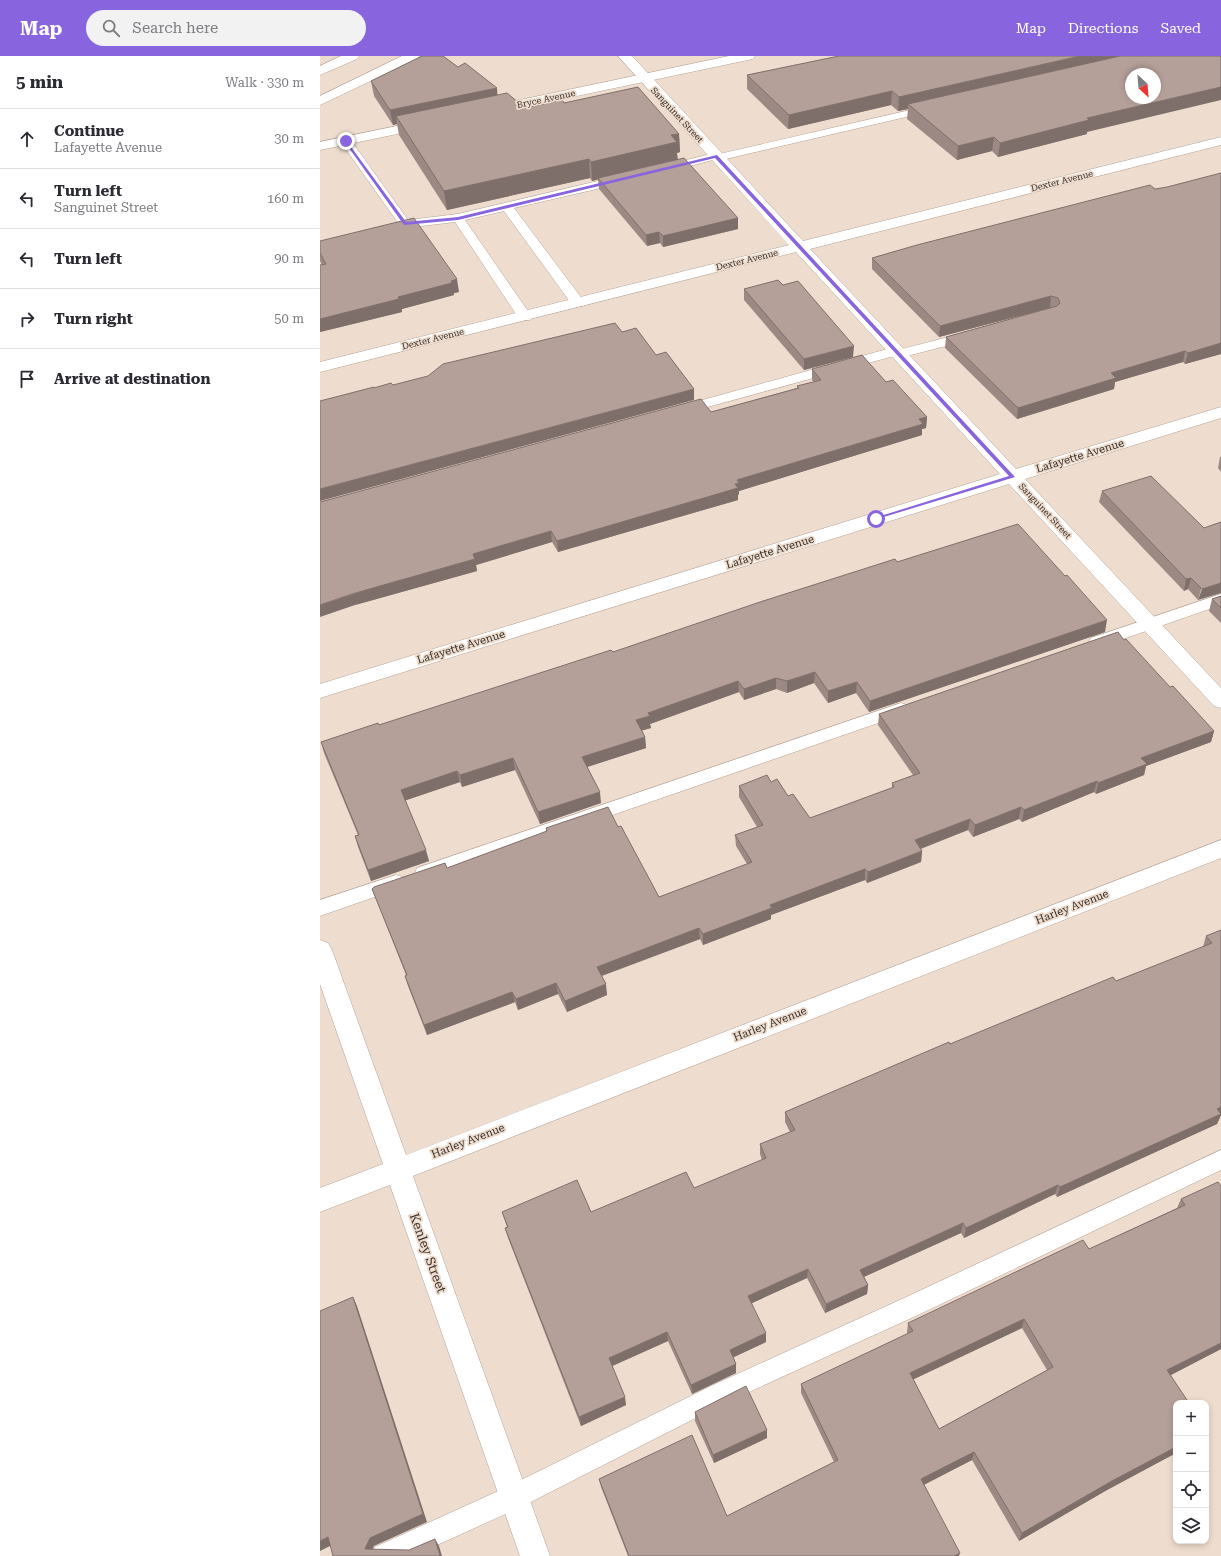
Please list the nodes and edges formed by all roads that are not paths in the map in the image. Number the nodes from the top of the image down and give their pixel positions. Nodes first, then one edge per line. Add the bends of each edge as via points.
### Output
1 (352, 56) edge
2 (412, 56) edge
3 (625, 56) edge
4 (748, 56) edge
5 (320, 71) edge
6 (644, 78) junction
7 (320, 101) edge
8 (942, 106) edge
9 (476, 113) edge
10 (438, 122) edge
11 (346, 141) junction
12 (1221, 141) edge
13 (320, 146) edge
14 (716, 157) junction
15 (654, 171) edge
16 (630, 177) edge
17 (507, 207) junction
18 (458, 218) junction
19 (404, 224) junction
20 (391, 227) edge
21 (800, 247) junction
22 (578, 303) junction
23 (525, 317) junction
24 (982, 332) edge
25 (898, 353) junction
26 (320, 367) edge
27 (1221, 412) edge
28 (666, 414) edge
29 (1013, 477) junction
30 (1221, 599) edge
31 (1150, 624) junction
32 (1082, 647) edge
33 (320, 691) edge
34 (1221, 701) edge
35 (916, 704) edge
36 (1221, 849) edge
37 (320, 908) edge
38 (320, 950) edge
39 (1221, 1160) edge
40 (398, 1169) junction
41 (320, 1200) edge
42 (514, 1497) junction
43 (384, 1556) edge
44 (536, 1556) edge

1 - 5 street
2 - 7 street
3 - 6 street, Sanguinet Street
4 - 6 street, Bryce Avenue
6 - 9 street, Bryce Avenue
6 - 14 street, Sanguinet Street
8 - 14 lane
10 - 11 street
11 - 13 street
11 - 19 lane
12 - 21 street, Dexter Avenue
14 - 15 lane
14 - 21 street, Sanguinet Street
16 - 17 lane
17 - 18 lane
17 - 22 lane
18 - 19 lane
18 - 23 lane
19 - 20 lane
21 - 22 street, Dexter Avenue
21 - 25 street, Sanguinet Street
22 - 23 street, Dexter Avenue
23 - 26 street, Dexter Avenue
24 - 25 lane
25 - 28 lane
25 - 29 street, Sanguinet Street
27 - 29 street, Lafayette Avenue
29 - 31 street, Sanguinet Street
29 - 33 street, Lafayette Avenue
30 - 31 lane
31 - 32 lane
31 - 34 street, Sanguinet Street
35 - 37 lane
36 - 40 street, Harley Avenue
38 - 40 street, Kenley Street
39 - 42 lane via 932,1297 719,1394
40 - 41 street, Harley Avenue
40 - 42 street, Kenley Street
42 - 43 lane
42 - 44 street, Kenley Street

